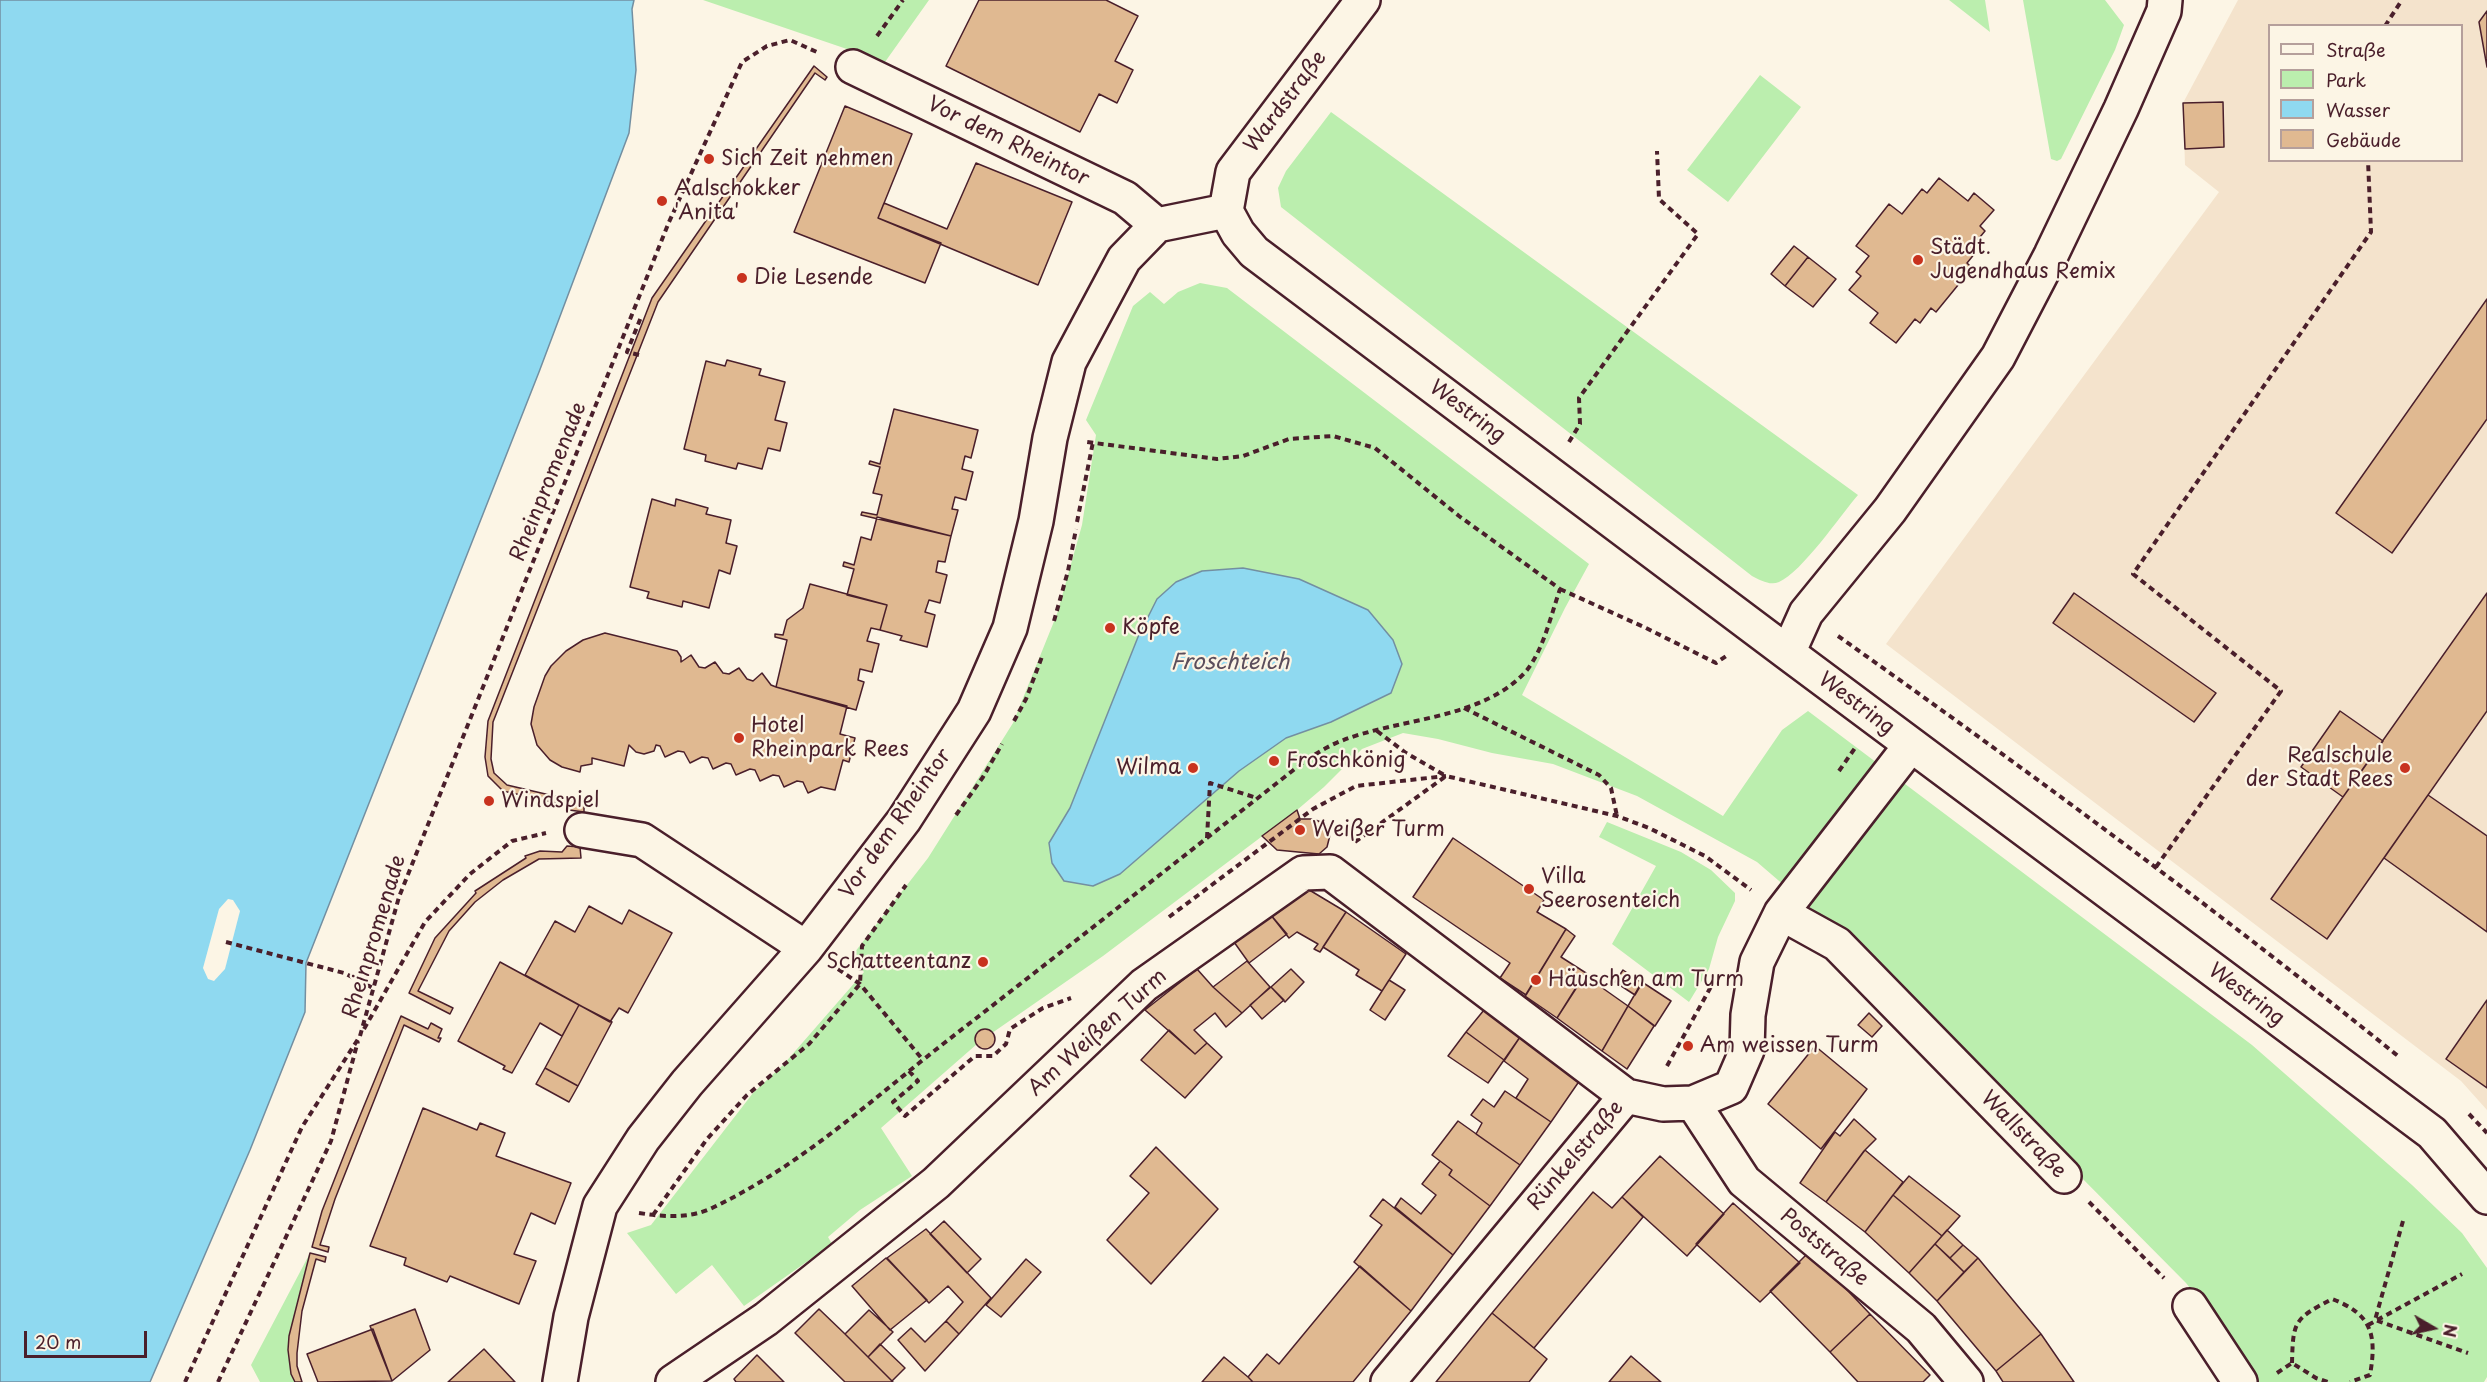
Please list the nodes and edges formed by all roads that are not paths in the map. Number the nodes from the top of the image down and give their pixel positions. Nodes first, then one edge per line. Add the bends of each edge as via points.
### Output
1 (1363, 0) edge
2 (2165, 0) edge
3 (853, 67) road end
4 (1226, 211) junction
5 (1157, 225) junction
6 (1788, 654) junction
7 (1911, 746) junction
8 (582, 830) road end
9 (1781, 913) junction
10 (806, 948) junction
11 (1626, 1096) junction
12 (1694, 1103) junction
13 (2064, 1176) road end
14 (2487, 1197) edge
15 (2190, 1306) road end
16 (561, 1382) edge
17 (673, 1382) edge
18 (1388, 1382) edge
19 (1966, 1382) edge
20 (2240, 1382) edge

1 - 4 street, Wardstraße via 1233,172
2 - 6 street via 2164,11 2121,109 1998,357 1890,510 1806,613
3 - 5 street, Vor dem Rheintor via 1125,198
4 - 5 street
4 - 6 street, Westring via 1254,252
5 - 10 street, Vor dem Rheintor via 1124,259 1069,362 1010,628 974,711 904,820
6 - 7 street, Westring
7 - 9 street, Rünkelstraße
7 - 14 street, Westring via 2432,1133
8 - 10 street via 642,840
9 - 12 street, Rünkelstraße via 1757,962 1747,1050 1731,1087
9 - 13 street, Wallstraße via 1837,944
10 - 16 street, Vor dem Rheintor via 650,1129 600,1206 571,1317
11 - 12 street, Rünkelstraße via 1664,1104
11 - 17 street, Am Weißen Turm via 1330,872 1303,873 1144,985 936,1183 766,1319
11 - 18 street, Rünkelstraße
12 - 19 street, Poststraße via 1744,1181 1921,1328
15 - 20 street

